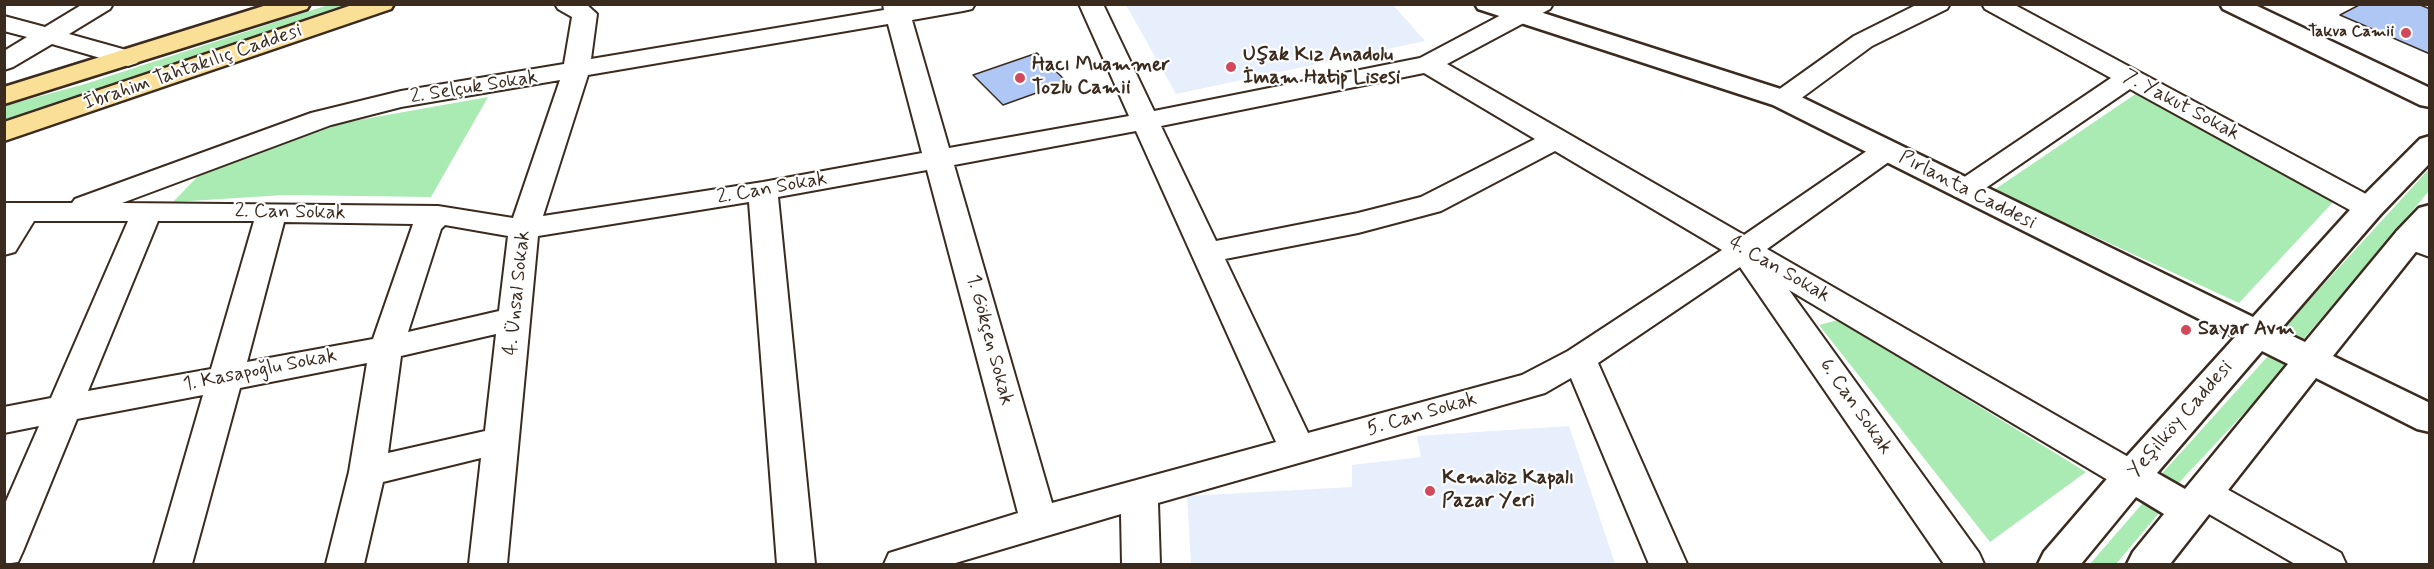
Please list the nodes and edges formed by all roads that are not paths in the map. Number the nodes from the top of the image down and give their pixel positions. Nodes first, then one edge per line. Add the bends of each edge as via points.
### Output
1 (100, 4) edge
2 (298, 4) edge
3 (382, 4) edge
4 (963, 4) edge
5 (1091, 4) edge
6 (1487, 4) edge
7 (1938, 4) edge
8 (1994, 4) edge
9 (2232, 4) edge
10 (2266, 4) edge
11 (586, 8) edge
12 (896, 10) edge
13 (1530, 10) edge
14 (819, 17) edge
15 (4, 23) edge
16 (48, 35) junction
17 (128, 58) junction
18 (4, 62) edge
19 (1428, 64) junction
20 (576, 72) junction
21 (2129, 78) junction
22 (2430, 82) edge
23 (4, 96) edge
24 (1783, 99) junction
25 (2430, 99) edge
26 (1146, 121) junction
27 (4, 132) edge
28 (1556, 139) junction
29 (2430, 145) edge
30 (1887, 150) junction
31 (939, 159) junction
32 (1964, 190) junction
33 (763, 191) junction
34 (2369, 208) junction
35 (147, 212) junction
36 (272, 212) junction
37 (14, 213) edge
38 (64, 213) junction
39 (438, 215) junction
40 (524, 229) junction
41 (2422, 233) edge
42 (4, 245) edge
43 (1744, 250) junction
44 (1207, 253) junction
45 (515, 319) junction
46 (2256, 335) junction
47 (386, 348) junction
48 (1580, 359) junction
49 (2310, 362) junction
50 (226, 378) junction
51 (64, 408) junction
52 (2430, 419) edge
53 (4, 420) edge
54 (502, 440) junction
55 (1298, 450) junction
56 (367, 472) junction
57 (2131, 476) junction
58 (1139, 493) junction
59 (2197, 502) junction
60 (1039, 522) junction
61 (6, 543) edge
62 (479, 562) edge
63 (173, 564) edge
64 (345, 564) edge
65 (796, 564) edge
66 (903, 564) edge
67 (1142, 564) edge
68 (1668, 564) edge
69 (1965, 564) edge
70 (2058, 564) edge
71 (2147, 564) edge
72 (2327, 564) edge

1 - 16 street
2 - 17 main road, İbrahim Tahtakılıç Caddesi
3 - 27 main road, İbrahim Tahtakılıç Caddesi
4 - 12 street, 2. Selçuk Sokak
5 - 26 street
6 - 13 street, Pırlanta Caddesi
7 - 24 street via 1863,41
8 - 21 street, 7. Yakut Sokak
9 - 25 street
10 - 22 street
11 - 20 street, 4. Ünsal Sokak
12 - 14 street, 2. Selçuk Sokak
12 - 31 street, 1. Gökçen Sokak
13 - 19 street, 2. Can Sokak
13 - 24 street, Pırlanta Caddesi
14 - 20 street, 2. Selçuk Sokak
15 - 16 street
16 - 17 street
16 - 18 street
17 - 23 main road, İbrahim Tahtakılıç Caddesi
19 - 26 street, 2. Can Sokak
19 - 28 street, 4. Can Sokak
20 - 38 street, 2. Selçuk Sokak via 401,99 321,119
20 - 40 street, 4. Ünsal Sokak
21 - 32 street
21 - 34 street, 7. Yakut Sokak
24 - 30 street, Pırlanta Caddesi
26 - 31 street, 2. Can Sokak
26 - 44 street
28 - 43 street, 4. Can Sokak
28 - 44 street via 1431,204
29 - 34 street, Yeşilköy Caddesi
30 - 32 street, Pırlanta Caddesi
30 - 43 street, 5. Can Sokak
31 - 33 street, 2. Can Sokak
31 - 60 street, 1. Gökçen Sokak
32 - 46 street, Pırlanta Caddesi
33 - 40 street, 2. Can Sokak
33 - 65 street
34 - 46 street, Yeşilköy Caddesi
35 - 36 street, 2. Can Sokak
35 - 38 street, 2. Can Sokak
35 - 51 street
36 - 39 street, 2. Can Sokak
36 - 50 street
37 - 38 street, 2. Can Sokak
37 - 42 street
39 - 40 street, 2. Can Sokak
39 - 47 street via 427,226
40 - 45 street, 4. Ünsal Sokak
41 - 49 street
43 - 48 street, 5. Can Sokak
43 - 57 street, 4. Can Sokak
43 - 69 street, 6. Can Sokak
44 - 55 street
45 - 47 street, 1. Kasapoğlu Sokak
45 - 54 street, 4. Ünsal Sokak
46 - 49 street, Pırlanta Caddesi
46 - 57 street, Yeşilköy Caddesi
47 - 50 street, 1. Kasapoğlu Sokak
47 - 56 street
48 - 55 street, 5. Can Sokak via 1533,384
48 - 68 street
49 - 52 street, Pırlanta Caddesi
49 - 59 street
50 - 51 street, 1. Kasapoğlu Sokak
50 - 63 street
51 - 53 street, 1. Kasapoğlu Sokak
51 - 61 street
54 - 56 street
54 - 62 street, 4. Ünsal Sokak
55 - 58 street, 5. Can Sokak
56 - 64 street
57 - 59 street
57 - 70 street, Yeşilköy Caddesi
58 - 60 street, 5. Can Sokak
58 - 67 street
59 - 71 street
59 - 72 street
60 - 66 street, 5. Can Sokak

